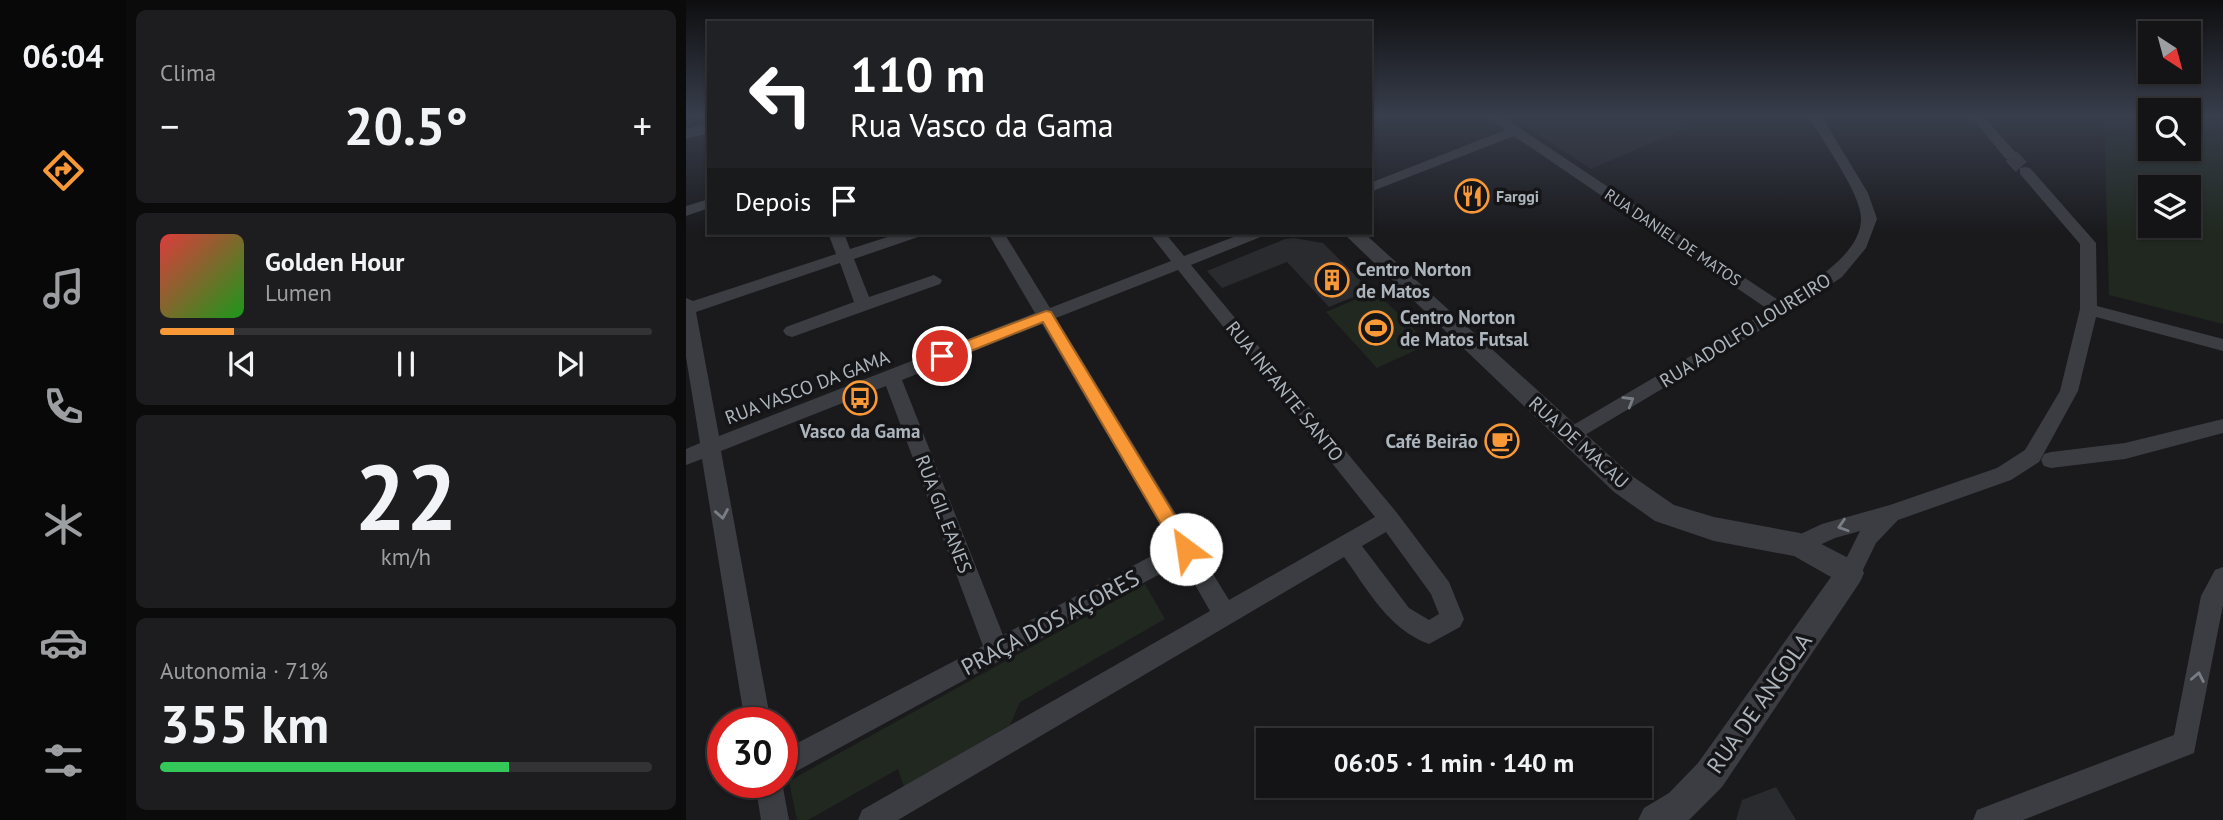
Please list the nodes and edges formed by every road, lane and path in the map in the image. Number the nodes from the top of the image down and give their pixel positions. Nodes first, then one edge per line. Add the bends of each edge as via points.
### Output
1 (1453, 155) edge
2 (1551, 155) edge
3 (1838, 155) edge
4 (2025, 171) tunnel mouth
5 (1372, 187) edge
6 (707, 204) edge
7 (686, 211) edge
8 (837, 235) edge
9 (909, 235) edge
10 (997, 235) edge
11 (1159, 235) edge
12 (1252, 235) edge
13 (1355, 235) edge
14 (845, 256) junction
15 (1181, 263) junction
16 (934, 280) dead end
17 (864, 305) junction
18 (686, 307) edge
19 (2089, 309) junction
20 (1781, 310) junction
21 (1046, 316) junction
22 (792, 331) dead end
23 (2223, 345) edge
24 (690, 348) edge
25 (891, 376) junction
26 (2223, 426) edge
27 (1570, 436) junction
28 (711, 447) junction
29 (686, 457) edge
30 (2051, 460) dead end
31 (1890, 514) junction
32 (1389, 519) junction
33 (1347, 544) junction
34 (1800, 545) junction
35 (1186, 549) junction
36 (1850, 573) junction
37 (2223, 577) edge
38 (1225, 615) junction
39 (997, 651) junction
40 (755, 707) edge
41 (798, 757) edge
42 (771, 798) edge
43 (775, 820) edge
44 (872, 820) edge
45 (1656, 820) edge
46 (1987, 820) edge

1 - 5 street
2 - 20 street, RUA DANIEL DE MATOS
3 - 20 street, RUA ADOLFO LOUREIRO via 1861,193 1869,219 1860,245 1836,273
4 - 19 street via 2088,243
6 - 7 street
8 - 14 street
9 - 14 street
10 - 21 street
11 - 15 street, RUA INFANTE SANTO
12 - 15 street, RUA VASCO DA GAMA
13 - 27 street, RUA DE MACAU
14 - 17 street
14 - 18 street
15 - 21 street, RUA VASCO DA GAMA
15 - 32 street, RUA INFANTE SANTO
16 - 17 street
17 - 22 street
18 - 24 street
19 - 23 street
19 - 31 street via 2069,391 2032,456 2004,474
27 -> 20 street, RUA ADOLFO LOUREIRO
21 - 25 street, RUA VASCO DA GAMA
21 - 35 street
24 - 28 street
25 - 28 street, RUA VASCO DA GAMA
25 - 39 street, RUA GIL EANES
26 - 30 street via 2125,451
27 - 34 street, RUA DE MACAU via 1623,484 1665,513 1714,529
28 - 29 street, RUA VASCO DA GAMA
28 -> 40 street
31 -> 34 street via 1840,527
31 - 36 street via 1868,537
32 - 33 street
32 - 33 street, RUA INFANTE SANTO via 1441,589 1452,618 1429,633 1401,615
33 - 38 street
34 - 36 street, RUA DE MACAU
35 - 38 street
35 - 39 street, PRAÇA DOS AÇORES
36 - 45 street, RUA DE ANGOLA via 1710,775 1681,805
46 -> 37 street via 2185,744 2213,596
38 - 44 street
39 - 41 street, PRAÇA DOS AÇORES
42 - 43 street

